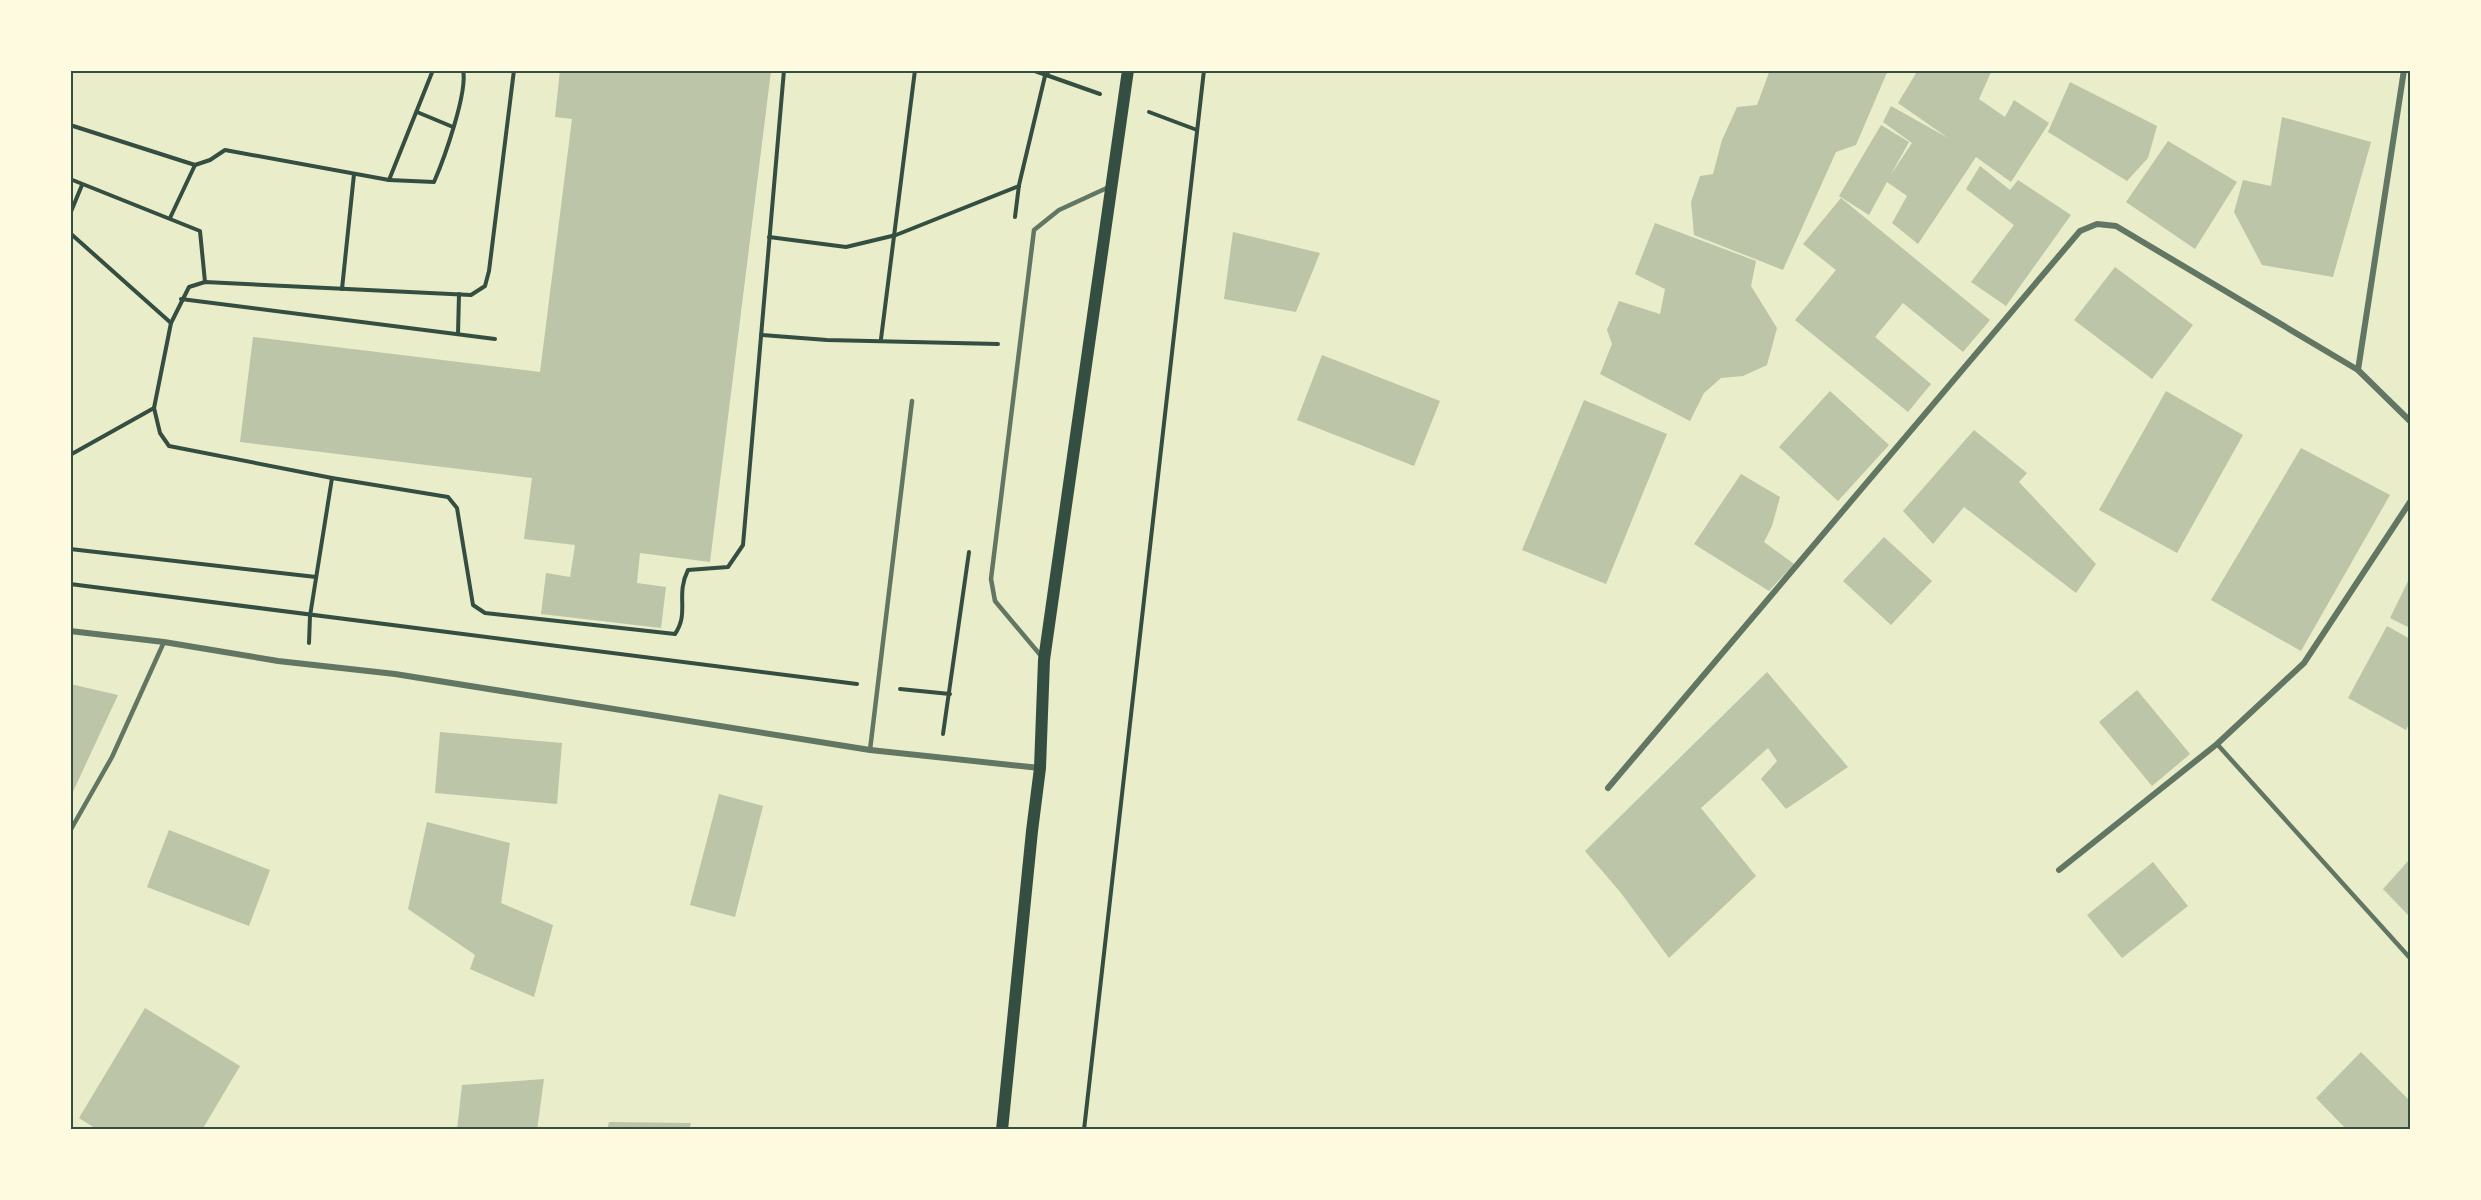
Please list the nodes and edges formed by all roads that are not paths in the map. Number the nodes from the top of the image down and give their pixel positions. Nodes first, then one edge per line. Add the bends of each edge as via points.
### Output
1 (1128, 70) edge
2 (2404, 70) edge
3 (1111, 186) junction
4 (2358, 370) junction
5 (912, 402) dead end
6 (2410, 421) edge
7 (2410, 502) edge
8 (70, 631) edge
9 (164, 642) junction
10 (1044, 660) junction
11 (2217, 744) junction
12 (870, 750) junction
13 (1040, 768) junction
14 (1608, 788) dead end
15 (70, 831) edge
16 (2059, 870) dead end
17 (2410, 958) edge
18 (1002, 1130) edge

1 - 3 main road
2 - 4 street
3 - 10 main road
3 - 10 lane via 1059,210 1034,230 991,579 995,601
4 - 6 street
4 - 14 street via 2116,226 2097,224 2080,231
5 - 12 lane
7 - 11 street via 2304,663
8 - 9 street
9 - 12 street via 395,674
9 - 15 lane via 112,757
10 - 13 main road
11 - 16 street
11 - 17 lane
12 - 13 street
13 - 18 main road

